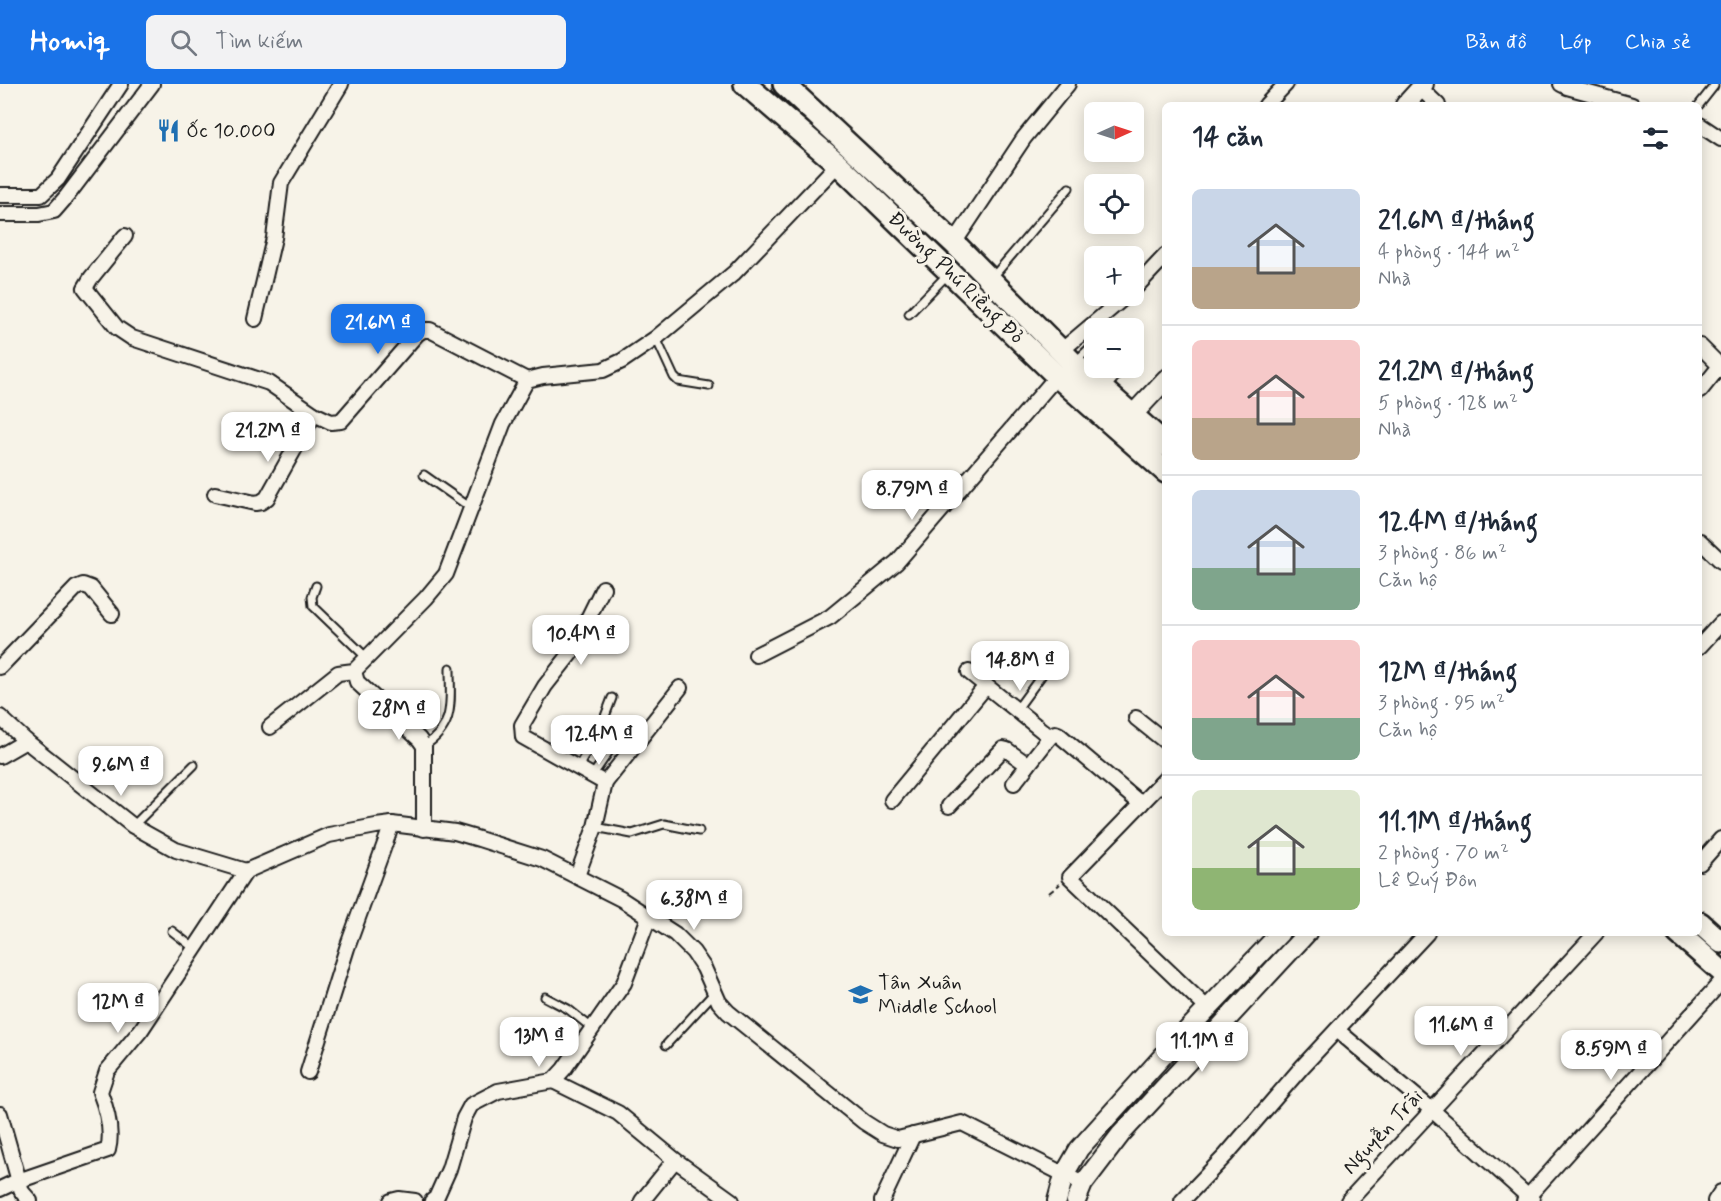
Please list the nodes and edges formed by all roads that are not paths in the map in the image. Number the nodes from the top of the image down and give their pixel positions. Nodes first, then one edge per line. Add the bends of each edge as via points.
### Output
1 (121, 84) edge
2 (152, 84) edge
3 (341, 84) edge
4 (745, 84) edge
5 (784, 84) edge
6 (1068, 84) edge
7 (1287, 84) edge
8 (1561, 84) edge
9 (1611, 84) edge
10 (1419, 85) edge
11 (1714, 86) dead end
12 (1605, 98) junction
13 (1269, 102) edge
14 (1407, 102) edge
15 (1435, 102) edge
16 (1620, 102) edge
17 (1701, 102) edge
18 (1702, 126) edge
19 (1721, 139) edge
20 (838, 164) junction
21 (1069, 188) dead end
22 (0, 195) edge
23 (0, 214) edge
24 (125, 236) dead end
25 (954, 243) junction
26 (1162, 259) edge
27 (950, 272) junction
28 (1144, 278) edge
29 (991, 280) junction
30 (1117, 306) edge
31 (909, 314) dead end
32 (255, 319) dead end
33 (656, 338) junction
34 (1702, 348) edge
35 (1084, 350) edge
36 (1064, 364) junction
37 (1721, 366) edge
38 (1115, 378) edge
39 (527, 380) junction
40 (1162, 383) edge
41 (709, 386) dead end
42 (1702, 389) edge
43 (1104, 391) junction
44 (314, 414) junction
45 (1126, 423) junction
46 (1162, 443) edge
47 (1162, 467) edge
48 (424, 475) dead end
49 (215, 494) dead end
50 (471, 508) junction
51 (1702, 543) edge
52 (1721, 561) edge
53 (315, 586) dead end
54 (603, 588) dead end
55 (111, 614) dead end
56 (1721, 623) edge
57 (1702, 644) edge
58 (756, 656) dead end
59 (367, 658) junction
60 (0, 667) edge
61 (450, 668) dead end
62 (1047, 668) dead end
63 (354, 671) junction
64 (969, 672) dead end
65 (986, 686) junction
66 (681, 688) dead end
67 (612, 698) dead end
68 (1017, 709) junction
69 (0, 717) edge
70 (1136, 718) dead end
71 (628, 724) dead end
72 (270, 727) dead end
73 (1050, 736) junction
74 (1162, 739) edge
75 (26, 741) junction
76 (424, 746) junction
77 (0, 756) edge
78 (194, 765) dead end
79 (1028, 765) junction
80 (578, 767) junction
81 (592, 776) junction
82 (1162, 782) edge
83 (605, 783) junction
84 (1014, 783) dead end
85 (892, 800) dead end
86 (1141, 804) junction
87 (950, 806) dead end
88 (392, 824) junction
89 (133, 826) junction
90 (595, 828) junction
91 (424, 829) junction
92 (699, 831) dead end
93 (1721, 839) edge
94 (1702, 861) edge
95 (246, 871) junction
96 (577, 876) junction
97 (649, 917) junction
98 (1702, 925) edge
99 (172, 931) dead end
100 (1277, 936) edge
101 (1304, 936) edge
102 (1424, 936) edge
103 (1593, 936) edge
104 (1681, 936) edge
105 (1721, 942) edge
106 (195, 949) junction
107 (1721, 971) edge
108 (1721, 982) edge
109 (714, 993) junction
110 (545, 997) dead end
111 (1208, 1009) junction
112 (592, 1028) junction
113 (1337, 1030) junction
114 (666, 1045) dead end
115 (308, 1072) dead end
116 (553, 1081) junction
117 (1432, 1110) junction
118 (0, 1114) edge
119 (913, 1135) junction
120 (675, 1160) junction
121 (1064, 1175) junction
122 (17, 1181) junction
123 (1083, 1184) junction
124 (0, 1189) edge
125 (1721, 1192) edge
126 (725, 1199) edge
127 (1529, 1200) edge
128 (30, 1201) edge
129 (391, 1201) edge
130 (415, 1201) edge
131 (432, 1201) edge
132 (642, 1201) edge
133 (882, 1201) edge
134 (1057, 1201) edge
135 (1076, 1201) edge
136 (1182, 1201) edge
137 (1348, 1201) edge
138 (1715, 1201) edge

1 - 22 street via 58,179 41,195
2 - 23 street via 54,210
3 - 32 street via 281,183 274,238
4 - 20 main road, Đường Phú Riềng Đỏ
5 - 25 main road, Đường Phú Riềng Đỏ
6 - 25 street via 1024,138
7 - 13 street
8 - 12 street
9 - 12 street
10 - 14 main road
10 - 15 street
11 - 17 lane
12 - 16 street
18 - 19 street
20 - 27 main road, Đường Phú Riềng Đỏ
20 - 33 street via 734,273
21 - 29 lane
24 - 44 street via 85,288 117,328 132,338 269,382
25 - 29 main road, Đường Phú Riềng Đỏ
26 - 28 street
27 - 31 lane
27 - 36 main road, Đường Phú Riềng Đỏ
29 - 36 main road, Đường Phú Riềng Đỏ
30 - 36 street
33 - 39 street via 603,370
33 - 41 lane via 678,381
34 - 37 street
35 - 36 lane
36 - 43 main road, Đường Phú Riềng Đỏ
36 - 45 main road, Đường Phú Riềng Đỏ
36 - 58 street via 897,562 830,617
37 - 42 street
38 - 43 lane
39 - 44 street via 430,330 423,330 341,421 331,422
39 - 50 street via 503,424
40 - 45 main road
43 - 45 main road, Đường Phú Riềng Đỏ
44 - 49 street via 267,498 255,503
45 - 46 main road, Đường Phú Riềng Đỏ
45 - 47 main road, Đường Phú Riềng Đỏ
48 - 50 lane
50 - 59 street via 446,574
51 - 52 street
53 - 59 lane via 313,606
54 - 80 street via 571,653 522,725 523,737
55 - 60 street via 91,588 75,588
56 - 57 street
59 - 63 street
61 - 76 lane via 452,703 446,725
62 - 68 lane
63 - 72 street via 338,673
63 - 76 street via 357,682
64 - 65 street
65 - 68 street
65 - 85 street
66 - 83 street
67 - 80 lane via 599,732
68 - 73 street
69 - 75 street
70 - 74 street
71 - 81 lane
73 - 79 street
73 - 86 street via 1058,734
75 - 77 street
75 - 89 street
76 - 91 street
78 - 89 lane
79 - 84 street
79 - 87 street via 1003,749
80 - 81 street
81 - 83 street
82 - 86 street
83 - 90 street
86 - 111 street via 1070,877
88 - 91 street
88 - 95 street via 329,835
88 - 115 street
89 - 95 street via 176,850
90 - 92 lane via 632,834 664,824
90 - 96 street
91 - 96 street via 479,838 542,859
93 - 94 street
95 - 106 street
96 - 97 street
97 - 109 street via 693,952
97 - 112 street via 624,983
98 - 105 main road
99 - 106 lane
100 - 111 main road
101 - 123 main road via 1120,1134
102 - 113 street
103 - 117 street, Nguyễn Trãi
104 - 107 main road
106 - 122 street via 141,1030 107,1071 100,1092 111,1138 108,1150
108 - 127 street
109 - 114 lane
109 - 119 street via 728,1012 864,1122 898,1138
110 - 112 lane
111 - 121 main road via 1079,1149
112 - 116 street
113 - 117 street
113 - 136 street
116 - 120 street via 618,1113
116 - 131 street via 498,1091 471,1105 449,1169
117 - 127 street
117 - 137 street, Nguyễn Trãi
118 - 122 street
119 - 121 street via 962,1123
119 - 133 street
120 - 126 street
120 - 132 street
121 - 123 street
121 - 134 main road
122 - 124 street
122 - 128 street
123 - 135 main road
125 - 138 street
129 - 130 street

